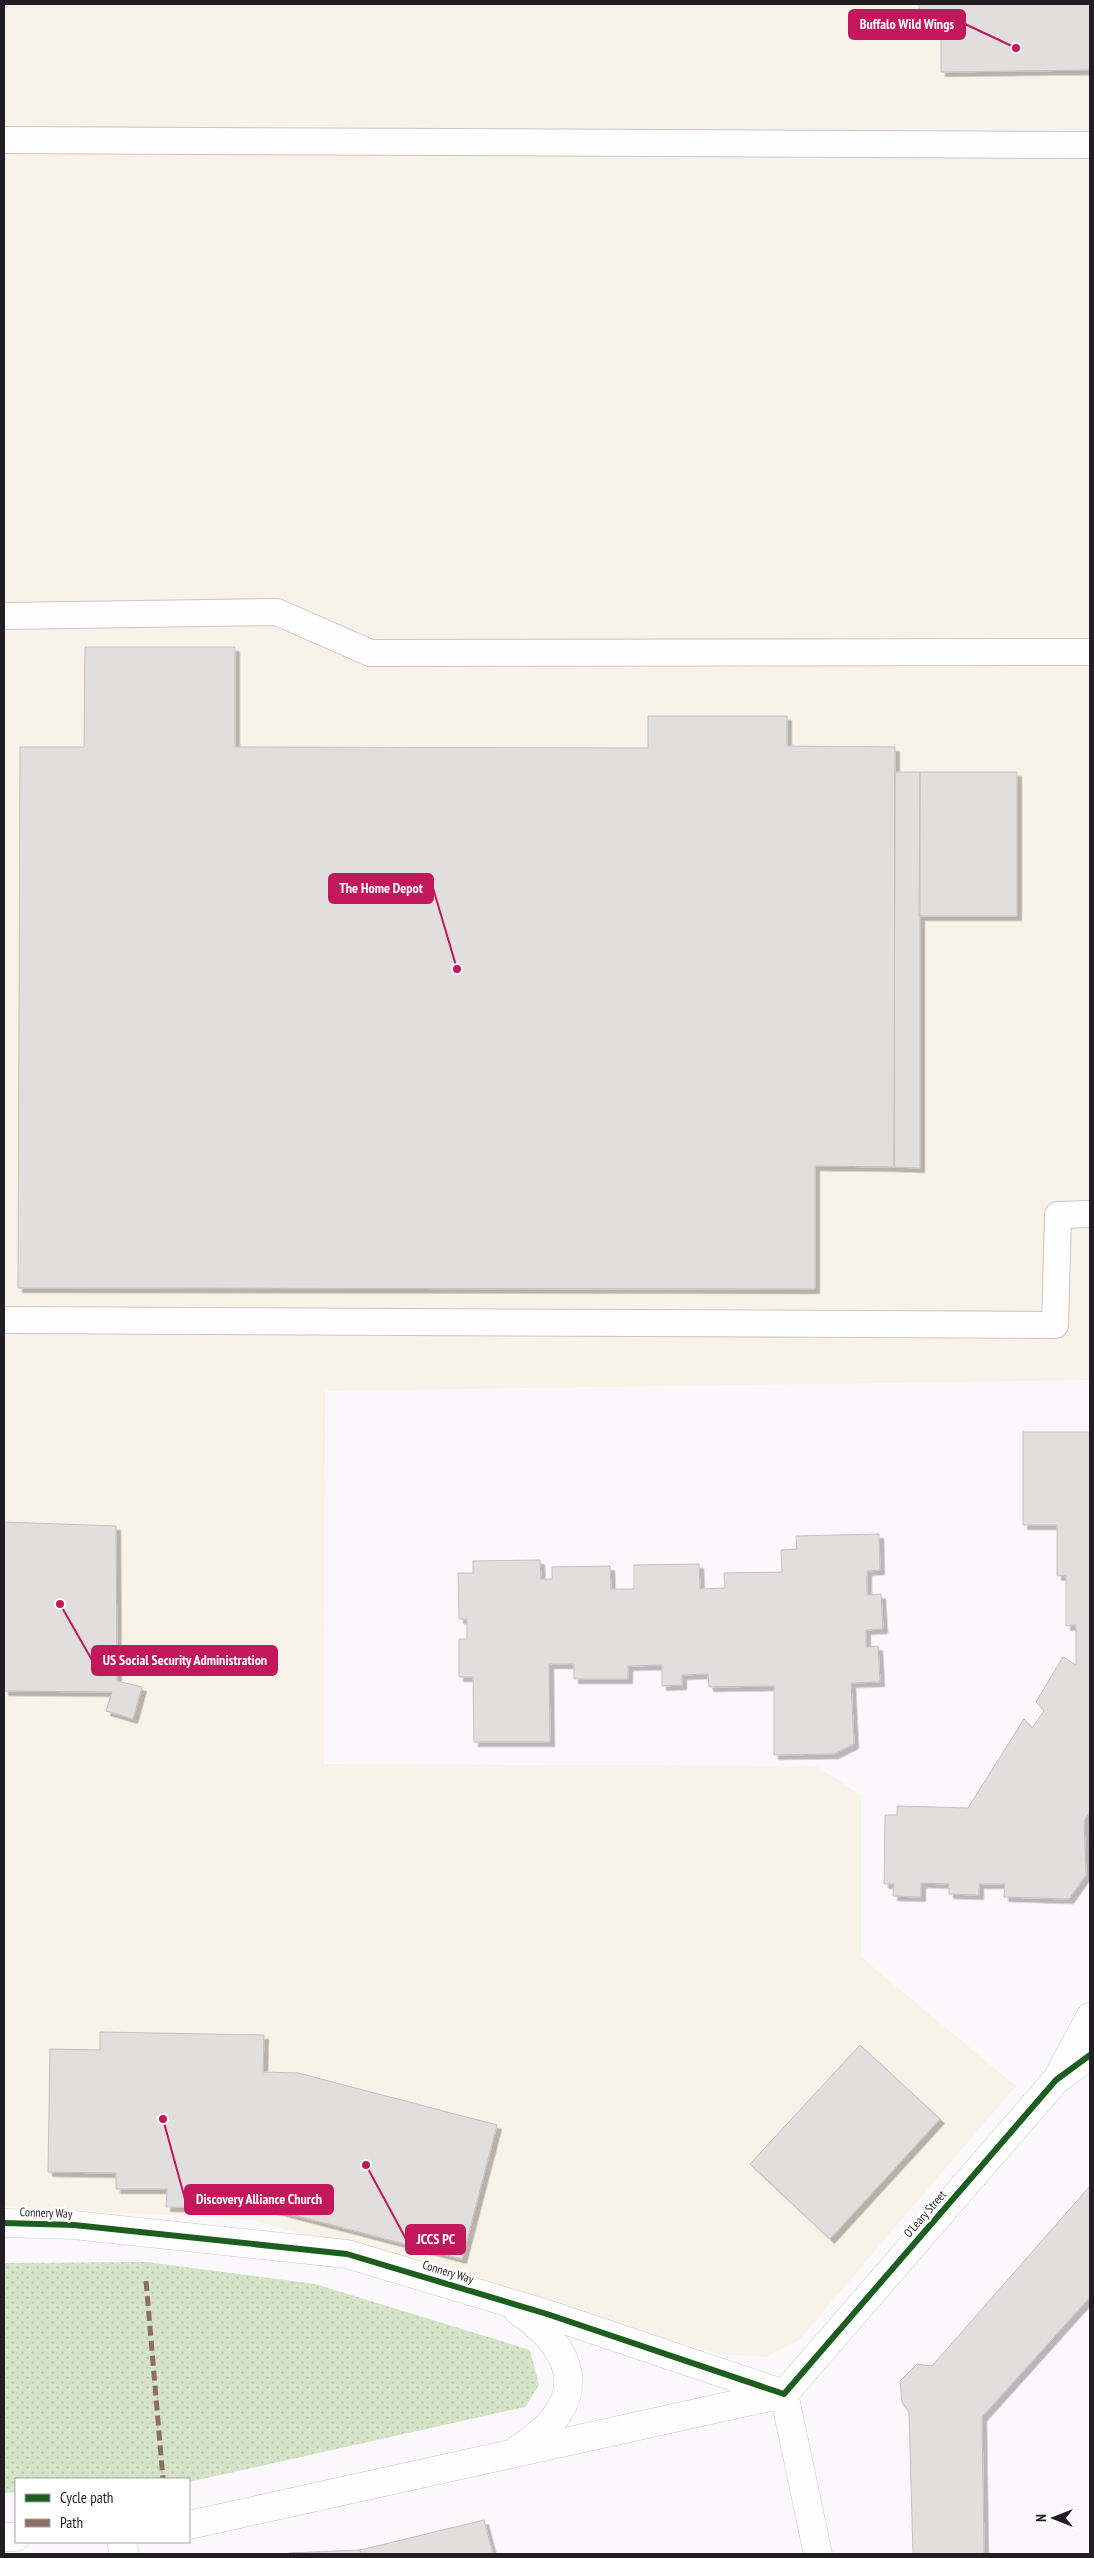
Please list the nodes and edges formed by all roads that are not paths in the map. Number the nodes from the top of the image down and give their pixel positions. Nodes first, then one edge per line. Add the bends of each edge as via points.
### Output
1 (4, 140) edge
2 (1090, 145) edge
3 (4, 616) edge
4 (1090, 652) edge
5 (1090, 1214) edge
6 (4, 1320) edge
7 (1090, 2017) edge
8 (1090, 2055) edge
9 (1056, 2080) junction
10 (4, 2223) edge
11 (503, 2300) junction
12 (784, 2394) junction
13 (510, 2455) junction
14 (190, 2525) edge
15 (818, 2554) edge

1 - 2 lane
3 - 4 lane via 277,612 370,653
5 - 6 lane via 1058,1215 1055,1325
7 - 9 street, O'Leary Street
8 - 9 street, O'Leary Street
9 - 12 street, O'Leary Street
10 - 11 street, Connery Way via 74,2225 347,2254
11 - 12 street, Connery Way
11 - 13 street via 537,2323 547,2334 564,2357 568,2372 566,2397 552,2421
12 - 13 street
12 - 15 street
13 - 14 street

